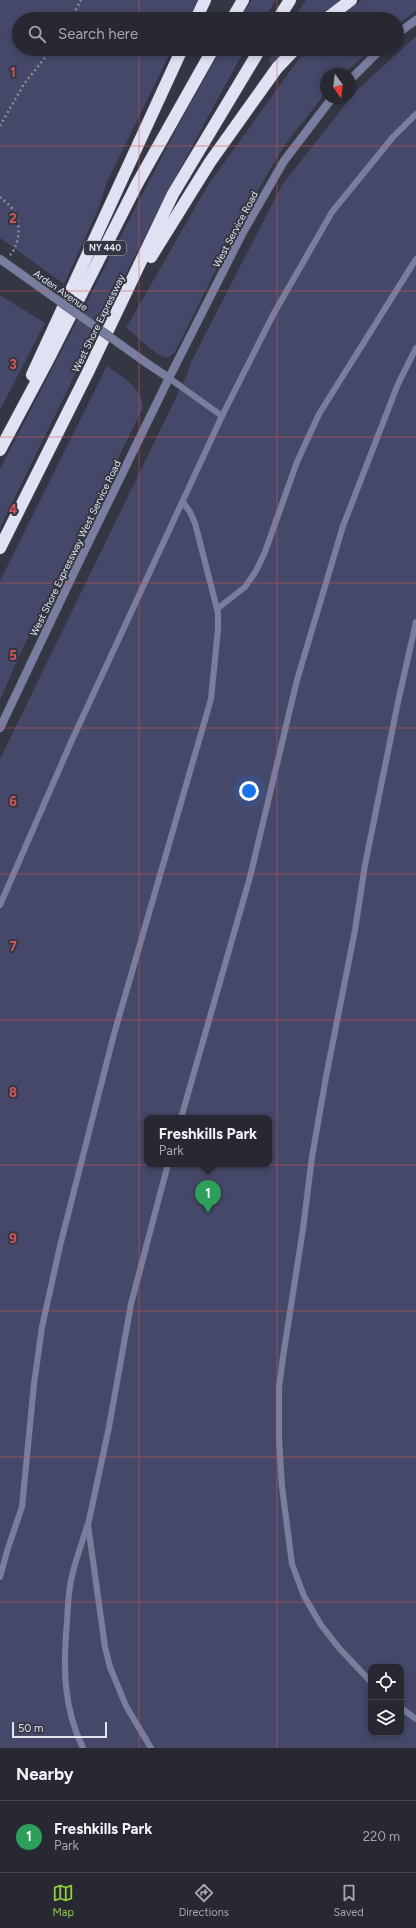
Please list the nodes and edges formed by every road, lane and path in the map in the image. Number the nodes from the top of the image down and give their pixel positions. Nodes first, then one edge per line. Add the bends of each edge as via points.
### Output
1 (81, 0) edge
2 (206, 0) edge
3 (243, 0) edge
4 (290, 0) edge
5 (351, 0) edge
6 (75, 12) edge
7 (200, 12) edge
8 (236, 12) edge
9 (282, 12) edge
10 (335, 12) edge
11 (416, 20) edge
12 (404, 29) edge
13 (46, 56) edge
14 (179, 56) edge
15 (209, 56) edge
16 (256, 56) edge
17 (288, 56) edge
18 (374, 56) edge
19 (356, 74) edge
20 (327, 104) edge
21 (416, 114) edge
22 (0, 126) edge
23 (0, 197) edge
24 (416, 259) edge
25 (2, 260) edge
26 (416, 348) edge
27 (88, 372) junction
28 (169, 378) junction
29 (222, 416) junction
30 (0, 444) edge
31 (0, 450) edge
32 (182, 502) junction
33 (0, 548) edge
34 (217, 609) junction
35 (416, 622) edge
36 (0, 728) edge
37 (0, 905) edge
38 (182, 1115) edge
39 (167, 1167) edge
40 (88, 1525) junction
41 (0, 1577) edge
42 (368, 1679) edge
43 (404, 1710) edge
44 (416, 1719) edge
45 (83, 1748) edge
46 (151, 1748) edge

1 - 6 path
2 - 7 highway
3 - 8 highway
4 - 9 highway
5 - 10 highway
11 - 12 street
13 - 22 path via 24,84
14 - 30 highway
15 - 31 highway, NY 440 via 137,184
16 - 27 highway, West Shore Expressway via 173,194
17 - 27 highway via 277,68 210,162 154,249
18 - 19 street
20 - 28 street, West Service Road via 284,161 243,232
21 - 29 lane via 393,137 332,212 274,313
23 - 25 path via 14,210 18,226 16,249
24 - 34 lane via 319,414 297,462 256,571 245,587
25 - 28 street, Arden Avenue, bridge
26 - 38 lane via 398,384 343,526 297,680 250,877
27 - 33 highway, West Shore Expressway
28 - 29 lane
28 - 36 street, West Shore Expressway West Service Road
29 - 32 lane
32 - 34 lane via 195,523
32 - 37 lane via 72,740
34 - 41 lane via 218,629 210,699 114,1034 60,1246 42,1327 22,1507
35 - 42 lane via 365,865 326,1077 279,1388 282,1487 292,1564 304,1596 321,1625
39 - 40 lane via 131,1304
40 - 45 lane via 71,1577 64,1672 69,1711
40 - 46 lane via 110,1667 126,1706
43 - 44 lane

